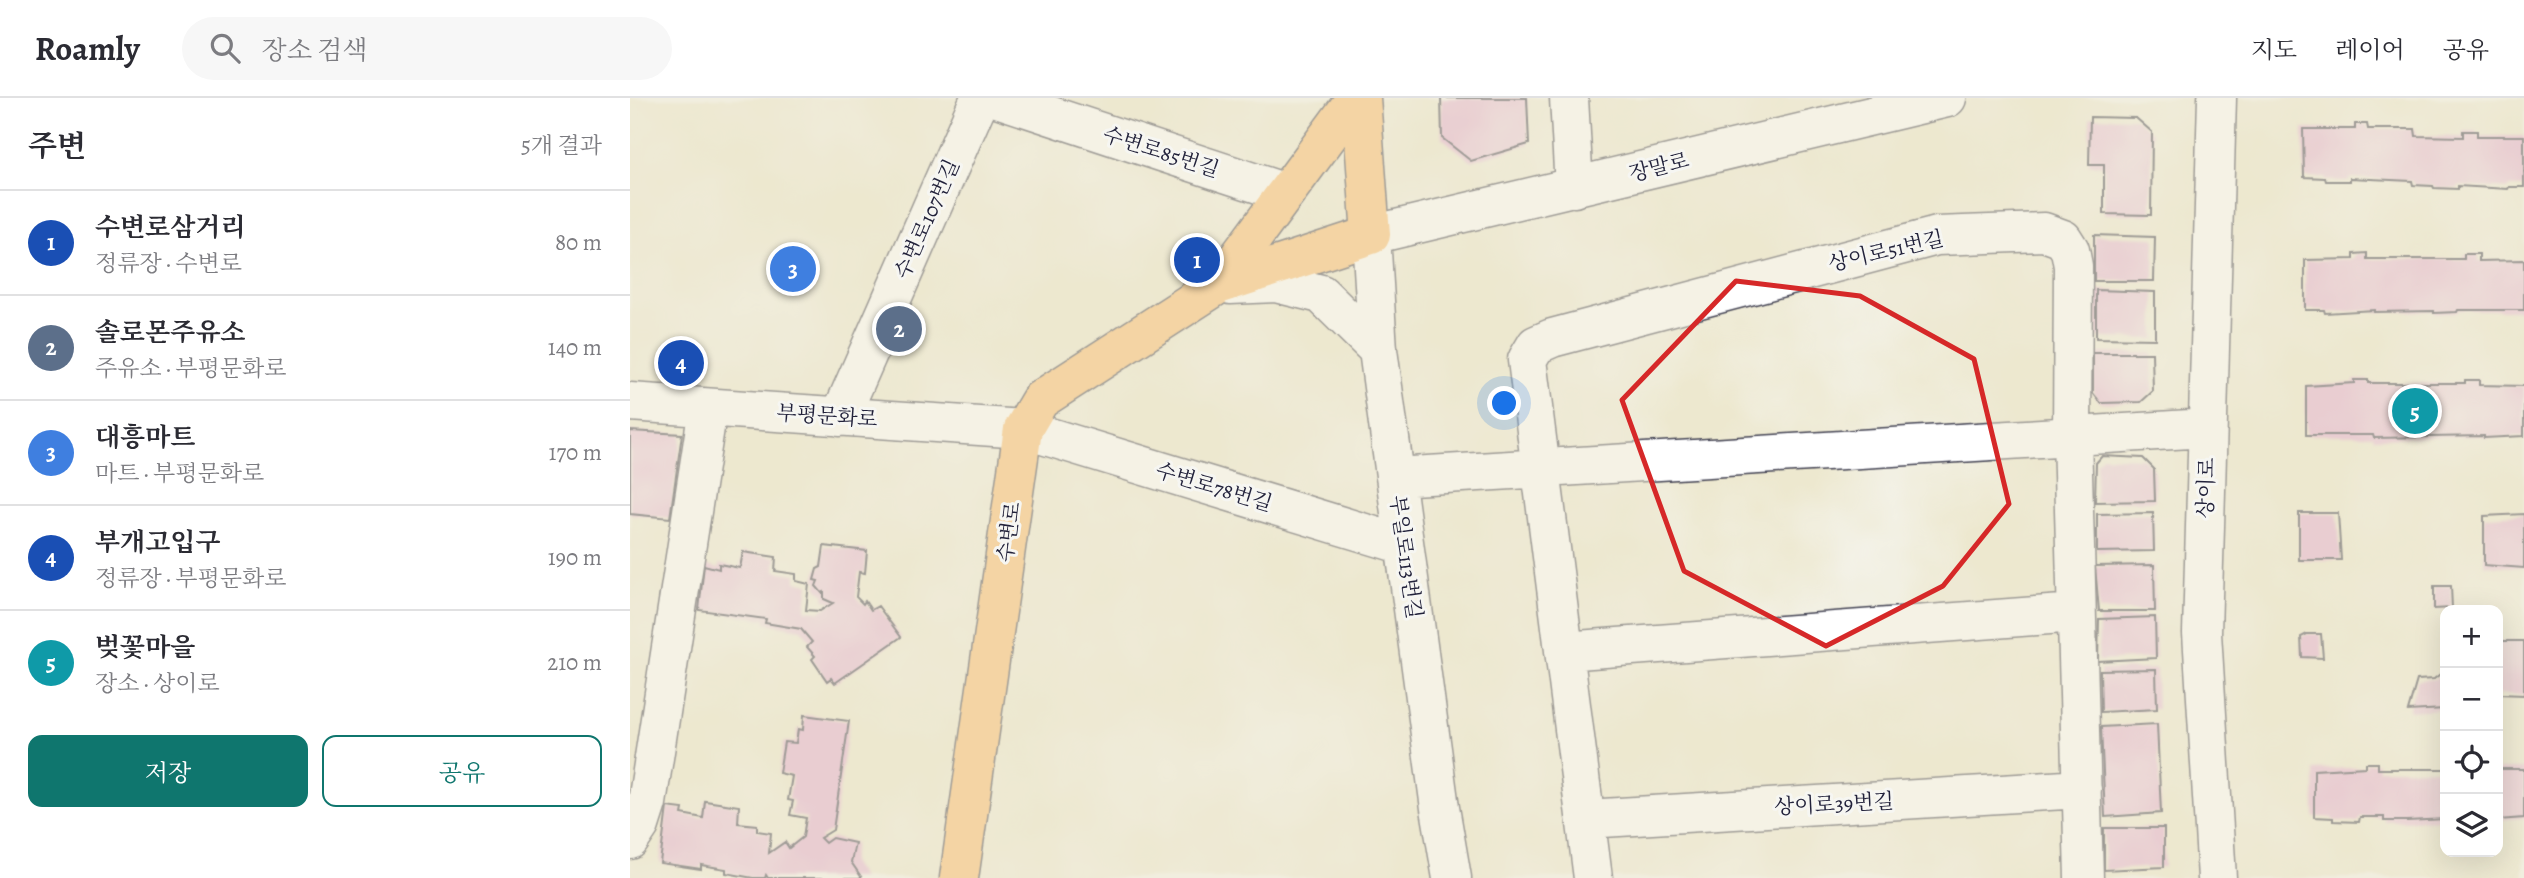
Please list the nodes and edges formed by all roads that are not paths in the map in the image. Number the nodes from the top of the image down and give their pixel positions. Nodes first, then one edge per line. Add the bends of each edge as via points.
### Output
1 (980, 98) edge
2 (997, 98) edge
3 (1356, 98) edge
4 (1362, 98) edge
5 (1569, 98) edge
6 (1947, 98) edge
7 (2217, 98) edge
8 (1574, 188) junction
9 (1286, 193) junction
10 (1371, 235) junction
11 (1218, 285) junction
12 (1378, 349) junction
13 (630, 402) edge
14 (708, 408) junction
15 (840, 416) junction
16 (2207, 428) junction
17 (1023, 429) junction
18 (2072, 436) junction
19 (1541, 468) junction
20 (1395, 477) junction
21 (1404, 545) junction
22 (2077, 613) junction
23 (1564, 651) junction
24 (2081, 789) junction
25 (1586, 819) junction
26 (630, 840) edge
27 (959, 878) edge
28 (1452, 878) edge
29 (1593, 878) edge
30 (2084, 878) edge
31 (2217, 878) edge

1 - 15 street, 수변로107번길
2 - 9 street, 수변로85번길
3 - 9 main road, 수변로
4 - 10 main road
5 - 8 street
6 - 8 street, 장말로
7 - 16 street, 상이로
8 - 10 street, 장말로
9 - 11 main road, 수변로
10 - 11 main road, 수변로
10 - 12 street, 부일로113번길
11 - 12 street via 1276,284 1321,294
11 - 17 main road, 수변로 via 1040,400
12 - 20 street, 부일로113번길
13 - 14 street, 부평문화로
14 - 15 street, 부평문화로
14 - 26 street via 647,803
15 - 17 street, 부평문화로
16 - 18 street
16 - 31 street, 상이로 via 2202,633
17 - 21 street, 수변로78번길
17 - 27 main road, 수변로
18 - 19 street
18 - 19 street, 상이로51번길 via 2073,267 2063,239 2044,232 1937,236 1536,345 1527,360
18 - 22 street, 상이로51번길
19 - 20 street
19 - 23 street
20 - 21 street, 부일로113번길
21 - 28 street, 부일로113번길
22 - 23 street
22 - 24 street
23 - 25 street
24 - 25 street, 상이로39번길
24 - 30 street
25 - 29 street

